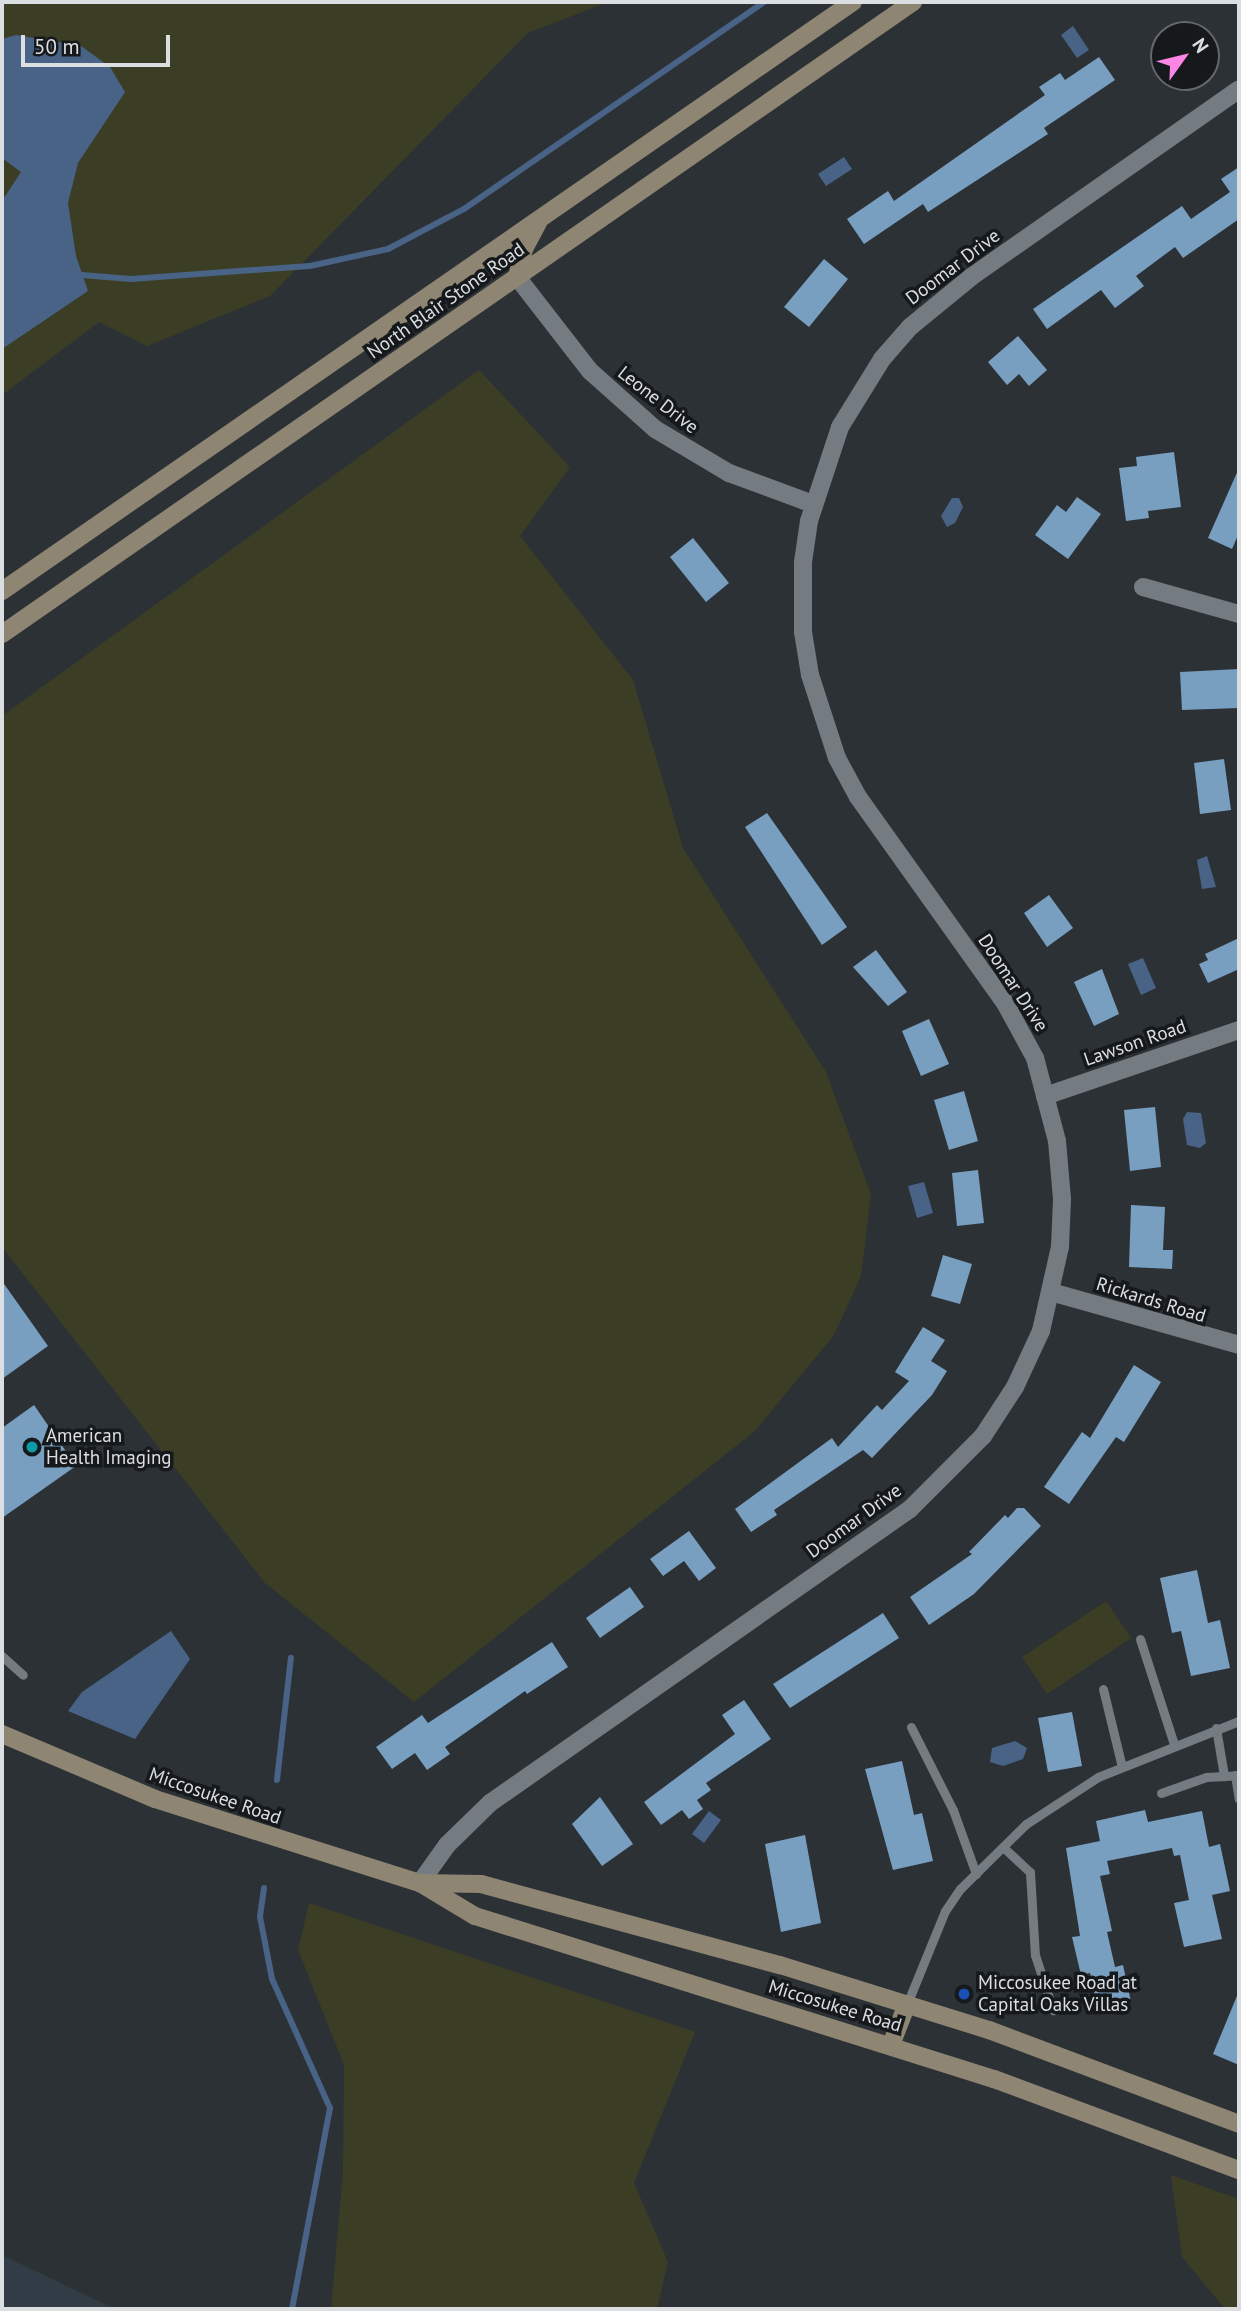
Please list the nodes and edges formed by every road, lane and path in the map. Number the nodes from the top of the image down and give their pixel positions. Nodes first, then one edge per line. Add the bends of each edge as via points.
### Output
1 (853, 2) edge
2 (913, 2) edge
3 (1239, 89) edge
4 (541, 218) junction
5 (517, 277) junction
6 (813, 504) junction
7 (1143, 587) dead end
8 (2, 591) edge
9 (1239, 614) edge
10 (2, 634) edge
11 (1239, 1030) edge
12 (1045, 1096) junction
13 (1051, 1292) junction
14 (1239, 1345) edge
15 (1140, 1639) dead end
16 (2, 1656) edge
17 (23, 1675) dead end
18 (1102, 1689) dead end
19 (1239, 1720) edge
20 (911, 1727) dead end
21 (1216, 1728) junction
22 (2, 1734) edge
23 (1174, 1744) junction
24 (1122, 1767) junction
25 (1237, 1775) edge
26 (1224, 1776) junction
27 (1161, 1793) dead end
28 (1239, 1799) edge
29 (1003, 1847) junction
30 (976, 1874) junction
31 (420, 1883) junction
32 (907, 2004) junction
33 (1053, 2010) dead end
34 (891, 2045) junction
35 (1239, 2124) edge
36 (1239, 2170) edge

1 - 4 street, North Blair Stone Road
2 - 5 street, North Blair Stone Road
3 - 6 street, Doomar Drive via 971,277 910,327 854,400 828,455
4 - 5 street via 524,249
4 - 8 street, North Blair Stone Road
5 - 6 street, Leone Drive via 590,371 656,429 729,473
5 - 10 street, North Blair Stone Road
6 - 12 street, Doomar Drive via 802,596 810,675 822,720 858,797 1005,1003 1035,1058
7 - 9 street
11 - 12 street, Lawson Road
12 - 13 street, Doomar Drive via 1057,1141 1062,1199 1060,1247
13 - 14 street, Rickards Road
13 - 31 street, Doomar Drive via 1041,1331 1015,1387 951,1473 910,1509 490,1803 447,1845
15 - 23 lane
16 - 17 lane
18 - 24 lane
19 - 21 lane
20 - 30 lane via 953,1810
21 - 23 lane
21 - 26 lane
22 - 31 street, Miccosukee Road via 155,1799
23 - 24 lane
24 - 29 lane via 1026,1824
25 - 26 lane
25 - 28 lane
26 - 27 lane via 1206,1777
29 - 30 lane
29 - 33 lane via 1030,1872 1035,1955
30 - 32 lane via 945,1911
31 - 32 street, Miccosukee Road via 481,1884
31 - 34 street, Miccosukee Road via 475,1916
32 - 34 street
32 - 35 street, Miccosukee Road
34 - 36 street, Miccosukee Road

